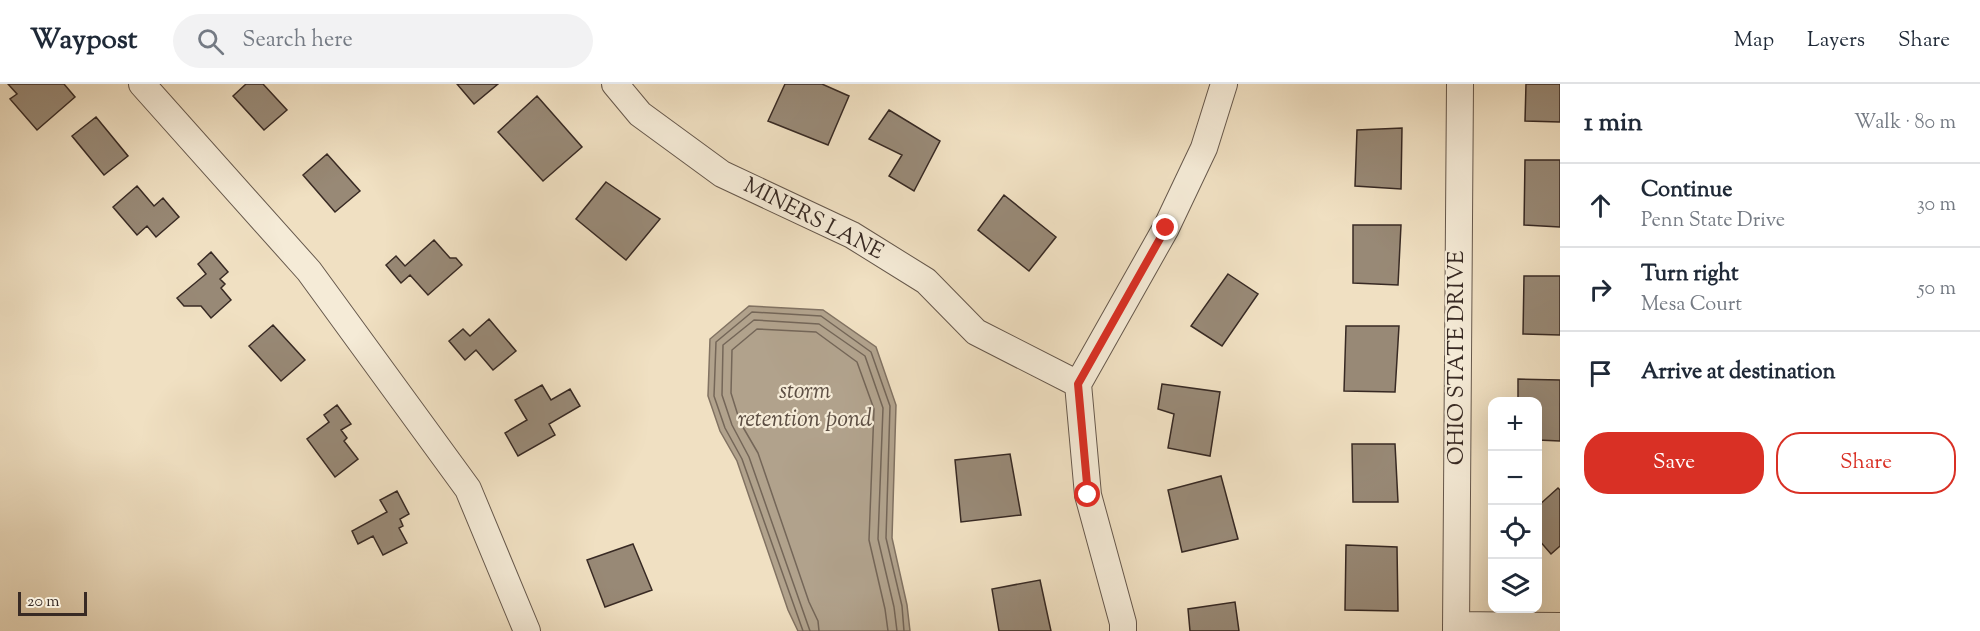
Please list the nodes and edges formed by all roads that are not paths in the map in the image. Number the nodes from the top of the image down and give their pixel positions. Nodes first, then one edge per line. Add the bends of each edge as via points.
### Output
1 (142, 84) edge
2 (615, 84) edge
3 (1224, 84) edge
4 (1460, 84) edge
5 (1078, 384) junction
6 (1560, 626) edge
7 (1456, 628) edge
8 (527, 631) edge
9 (1123, 631) edge

1 - 8 street via 309,271 468,489
2 - 5 street, MINERS LANE via 640,114 722,174 852,235 926,282 976,332
3 - 5 street via 1204,148 1166,228
4 - 7 street, OHIO STATE DRIVE
5 - 9 street via 1088,495
6 - 7 street

